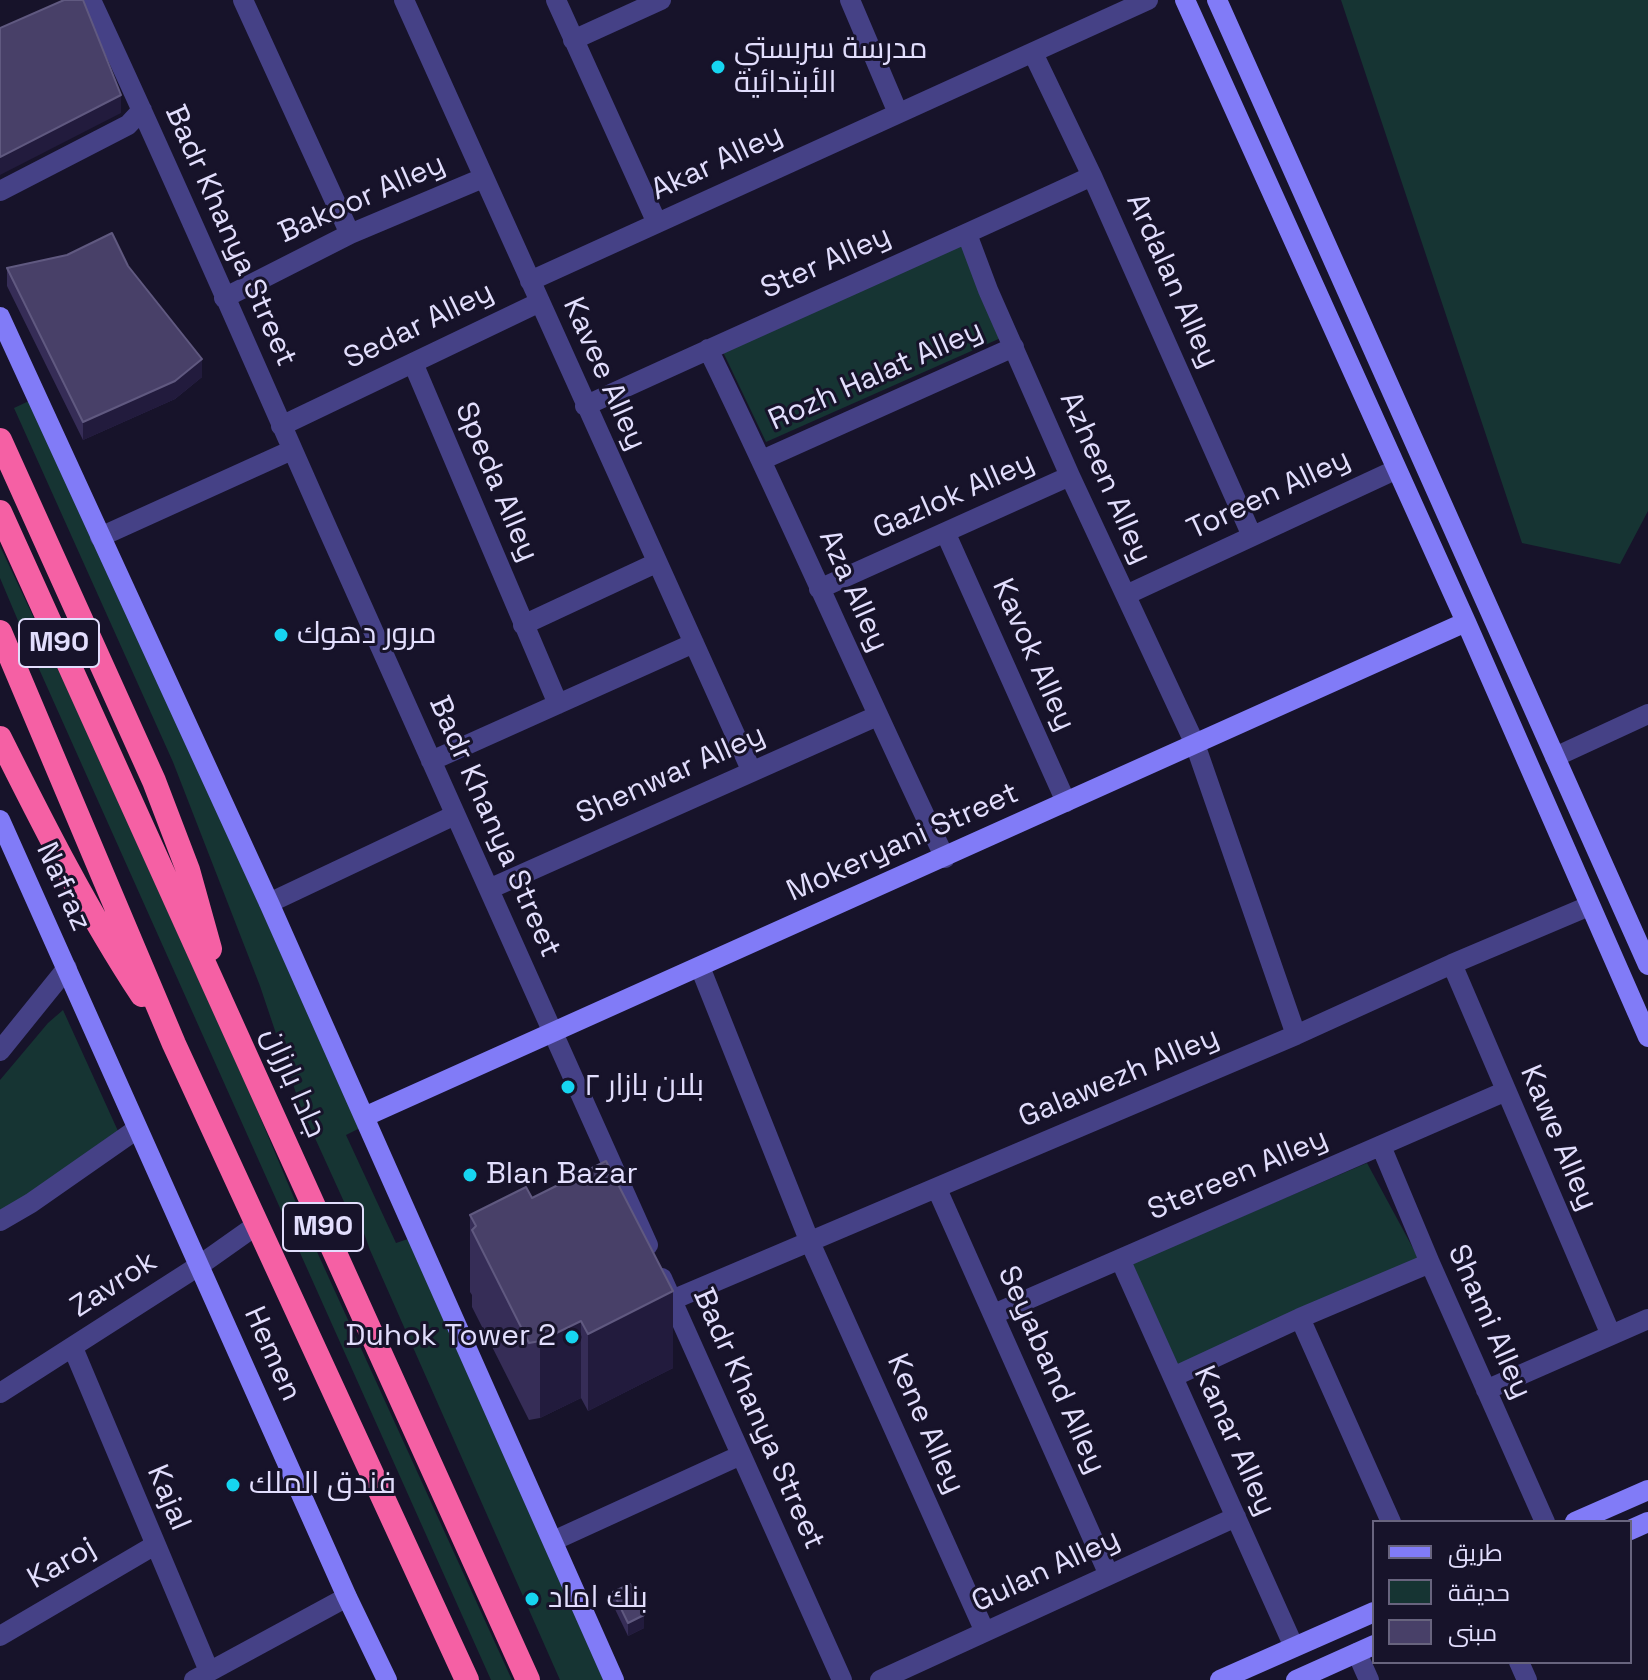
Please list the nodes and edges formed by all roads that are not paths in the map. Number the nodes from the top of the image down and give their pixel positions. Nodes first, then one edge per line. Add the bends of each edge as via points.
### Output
1 (91, 0) edge
2 (243, 0) edge
3 (404, 0) edge
4 (556, 0) edge
5 (661, 0) edge
6 (850, 0) edge
7 (1148, 0) edge
8 (1185, 0) edge
9 (1217, 0) edge
10 (573, 40) junction
11 (1033, 53) junction
12 (142, 110) junction
13 (898, 113) junction
14 (1092, 176) junction
15 (483, 178) junction
16 (0, 191) edge
17 (657, 223) junction
18 (350, 234) junction
19 (967, 234) junction
20 (530, 281) junction
21 (224, 298) junction
22 (540, 302) junction
23 (0, 317) edge
24 (1014, 347) junction
25 (708, 349) junction
26 (413, 363) junction
27 (585, 406) junction
28 (281, 426) junction
29 (0, 440) edge
30 (292, 450) junction
31 (762, 460) junction
32 (1395, 470) junction
33 (1070, 476) junction
34 (0, 512) edge
35 (946, 534) junction
36 (1252, 536) junction
37 (100, 537) junction
38 (656, 563) junction
39 (819, 589) junction
40 (1126, 595) junction
41 (1466, 622) junction
42 (523, 625) junction
43 (0, 632) edge
44 (694, 643) junction
45 (558, 704) junction
46 (1648, 714) edge
47 (877, 716) junction
48 (0, 738) edge
49 (1195, 744) junction
50 (1555, 757) junction
51 (431, 761) junction
52 (752, 772) junction
53 (1066, 802) junction
54 (455, 815) junction
55 (0, 820) edge
56 (945, 858) junction
57 (489, 889) junction
58 (269, 903) junction
59 (1589, 906) junction
60 (1452, 964) junction
61 (1648, 965) edge
62 (700, 967) junction
63 (67, 968) junction
64 (231, 1024) junction
65 (554, 1032) junction
66 (1296, 1035) junction
67 (1648, 1037) edge
68 (174, 1044) junction
69 (0, 1051) edge
70 (1506, 1091) junction
71 (364, 1117) junction
72 (137, 1129) junction
73 (1381, 1146) junction
74 (937, 1189) junction
75 (0, 1221) edge
76 (258, 1224) junction
77 (809, 1240) junction
78 (1120, 1259) junction
79 (1430, 1263) junction
80 (200, 1265) junction
81 (672, 1300) junction
82 (994, 1314) junction
83 (1300, 1318) junction
84 (1648, 1319) edge
85 (1611, 1335) junction
86 (73, 1348) junction
87 (1173, 1377) junction
88 (1486, 1390) junction
89 (0, 1393) edge
90 (741, 1455) junction
91 (1648, 1490) edge
92 (1236, 1517) junction
93 (1390, 1520) edge
94 (1544, 1520) edge
95 (1580, 1520) edge
96 (553, 1541) junction
97 (155, 1545) junction
98 (1109, 1575) junction
99 (347, 1597) junction
100 (1372, 1613) edge
101 (985, 1632) junction
102 (0, 1636) edge
103 (1294, 1647) junction
104 (1366, 1649) edge
105 (201, 1675) edge
106 (387, 1680) edge
107 (467, 1680) edge
108 (528, 1680) edge
109 (614, 1680) edge
110 (842, 1680) edge
111 (880, 1680) edge
112 (1220, 1680) edge
113 (1296, 1680) edge
114 (1369, 1680) edge

1 - 12 street, Badr Khanya Street
2 - 18 street
3 - 15 street, Kavee Alley
4 - 10 street
5 - 10 street
6 - 13 street
7 - 11 street, Akar Alley
8 - 32 main road
9 - 50 main road
10 - 17 street
11 - 13 street, Akar Alley
11 - 14 street, Ardalan Alley
12 - 16 street via 128,125
12 - 21 street, Badr Khanya Street
13 - 17 street, Akar Alley
14 - 19 street, Ster Alley
14 - 36 street, Ardalan Alley
15 - 18 street, Bakoor Alley
15 - 20 street, Kavee Alley
17 - 20 street, Akar Alley
18 - 21 street, Bakoor Alley
19 - 24 street, Azheen Alley
19 - 25 street, Ster Alley
20 - 22 street, Kavee Alley
21 - 28 street, Badr Khanya Street
22 - 26 street, Sedar Alley
22 - 27 street, Kavee Alley
23 - 37 main road
24 - 31 street, Rozh Halat Alley
24 - 33 street, Azheen Alley
25 - 27 street, Ster Alley
25 - 31 street, Aza Alley
26 - 28 street, Sedar Alley
26 - 42 street, Speda Alley
27 - 38 street, Kavee Alley
28 - 30 street, Badr Khanya Street
29 - 64 highway via 172,826
30 - 37 street
30 - 51 street, Badr Khanya Street
31 - 39 street, Aza Alley
32 - 36 street, Toreen Alley
32 - 41 main road
33 - 35 street, Gazlok Alley
33 - 40 street, Azheen Alley
34 - 64 highway, جادا بارزان / M90
35 - 39 street, Gazlok Alley
35 - 53 street, Kavok Alley
36 - 40 street, Toreen Alley
37 - 58 main road
38 - 42 street
38 - 44 street, Kavee Alley
39 - 47 street, Aza Alley
40 - 49 street, Azheen Alley
41 - 49 main road, Mokeryani Street
41 - 59 main road
42 - 45 street, Speda Alley
43 - 68 highway, M90
44 - 45 street
44 - 52 street, Kavee Alley
45 - 51 street
46 - 50 street
47 - 52 street, Shenwar Alley
47 - 56 street, Aza Alley
48 - 68 highway via 115,955
49 - 53 main road, Mokeryani Street
49 - 66 street, Azheen Alley
50 - 61 main road
51 - 54 street, Badr Khanya Street
52 - 57 street, Shenwar Alley
53 - 56 main road, Mokeryani Street
54 - 57 street, Badr Khanya Street
54 - 58 street
55 - 63 main road, Nafraz
56 - 62 main road, Mokeryani Street
57 - 65 street, Badr Khanya Street
58 - 71 main road
59 - 60 street, Galawezh Alley
59 - 67 main road
60 - 66 street, Galawezh Alley
60 - 70 street, Kawe Alley
62 - 65 main road, Mokeryani Street
62 - 77 street, Kene Alley
63 - 69 street, Nafraz
63 - 72 main road, Hemen
64 - 108 highway, جادا بارزان / M90
65 - 71 main road, Mokeryani Street
65 - 81 street, Badr Khanya Street
66 - 74 street, Galawezh Alley
68 - 76 highway, M90
70 - 73 street, Stereen Alley
70 - 85 street, Kawe Alley
71 - 96 main road
72 - 75 street
72 - 80 main road, Hemen
73 - 78 street, Stereen Alley
73 - 79 street, Shami Alley
74 - 77 street, Galawezh Alley
74 - 82 street, Seyaband Alley
76 - 80 street, Zavrok
76 - 107 highway, M90
77 - 81 street, Galawezh Alley
77 - 101 street, Kene Alley
78 - 82 street, Stereen Alley
78 - 87 street, Kanar Alley
79 - 83 street
79 - 88 street, Shami Alley
80 - 86 street, Zavrok
80 - 99 main road, Hemen
81 - 90 street, Badr Khanya Street
82 - 98 street, Seyaband Alley
83 - 87 street
83 - 93 street
84 - 85 street
85 - 88 street
86 - 89 street, Zavrok
86 - 97 street, Kajal
87 - 92 street, Kanar Alley
88 - 94 street, Shami Alley
90 - 96 street
90 - 110 street, Badr Khanya Street
91 - 95 main road
92 - 98 street, Gulan Alley
92 - 103 street, Kanar Alley
96 - 109 main road
97 - 102 street, Karoj
97 - 105 street, Kajal
98 - 101 street, Gulan Alley
99 - 105 street
99 - 106 main road, Hemen
100 - 103 main road
101 - 111 street, Gulan Alley
103 - 112 main road
104 - 113 main road
104 - 114 street

